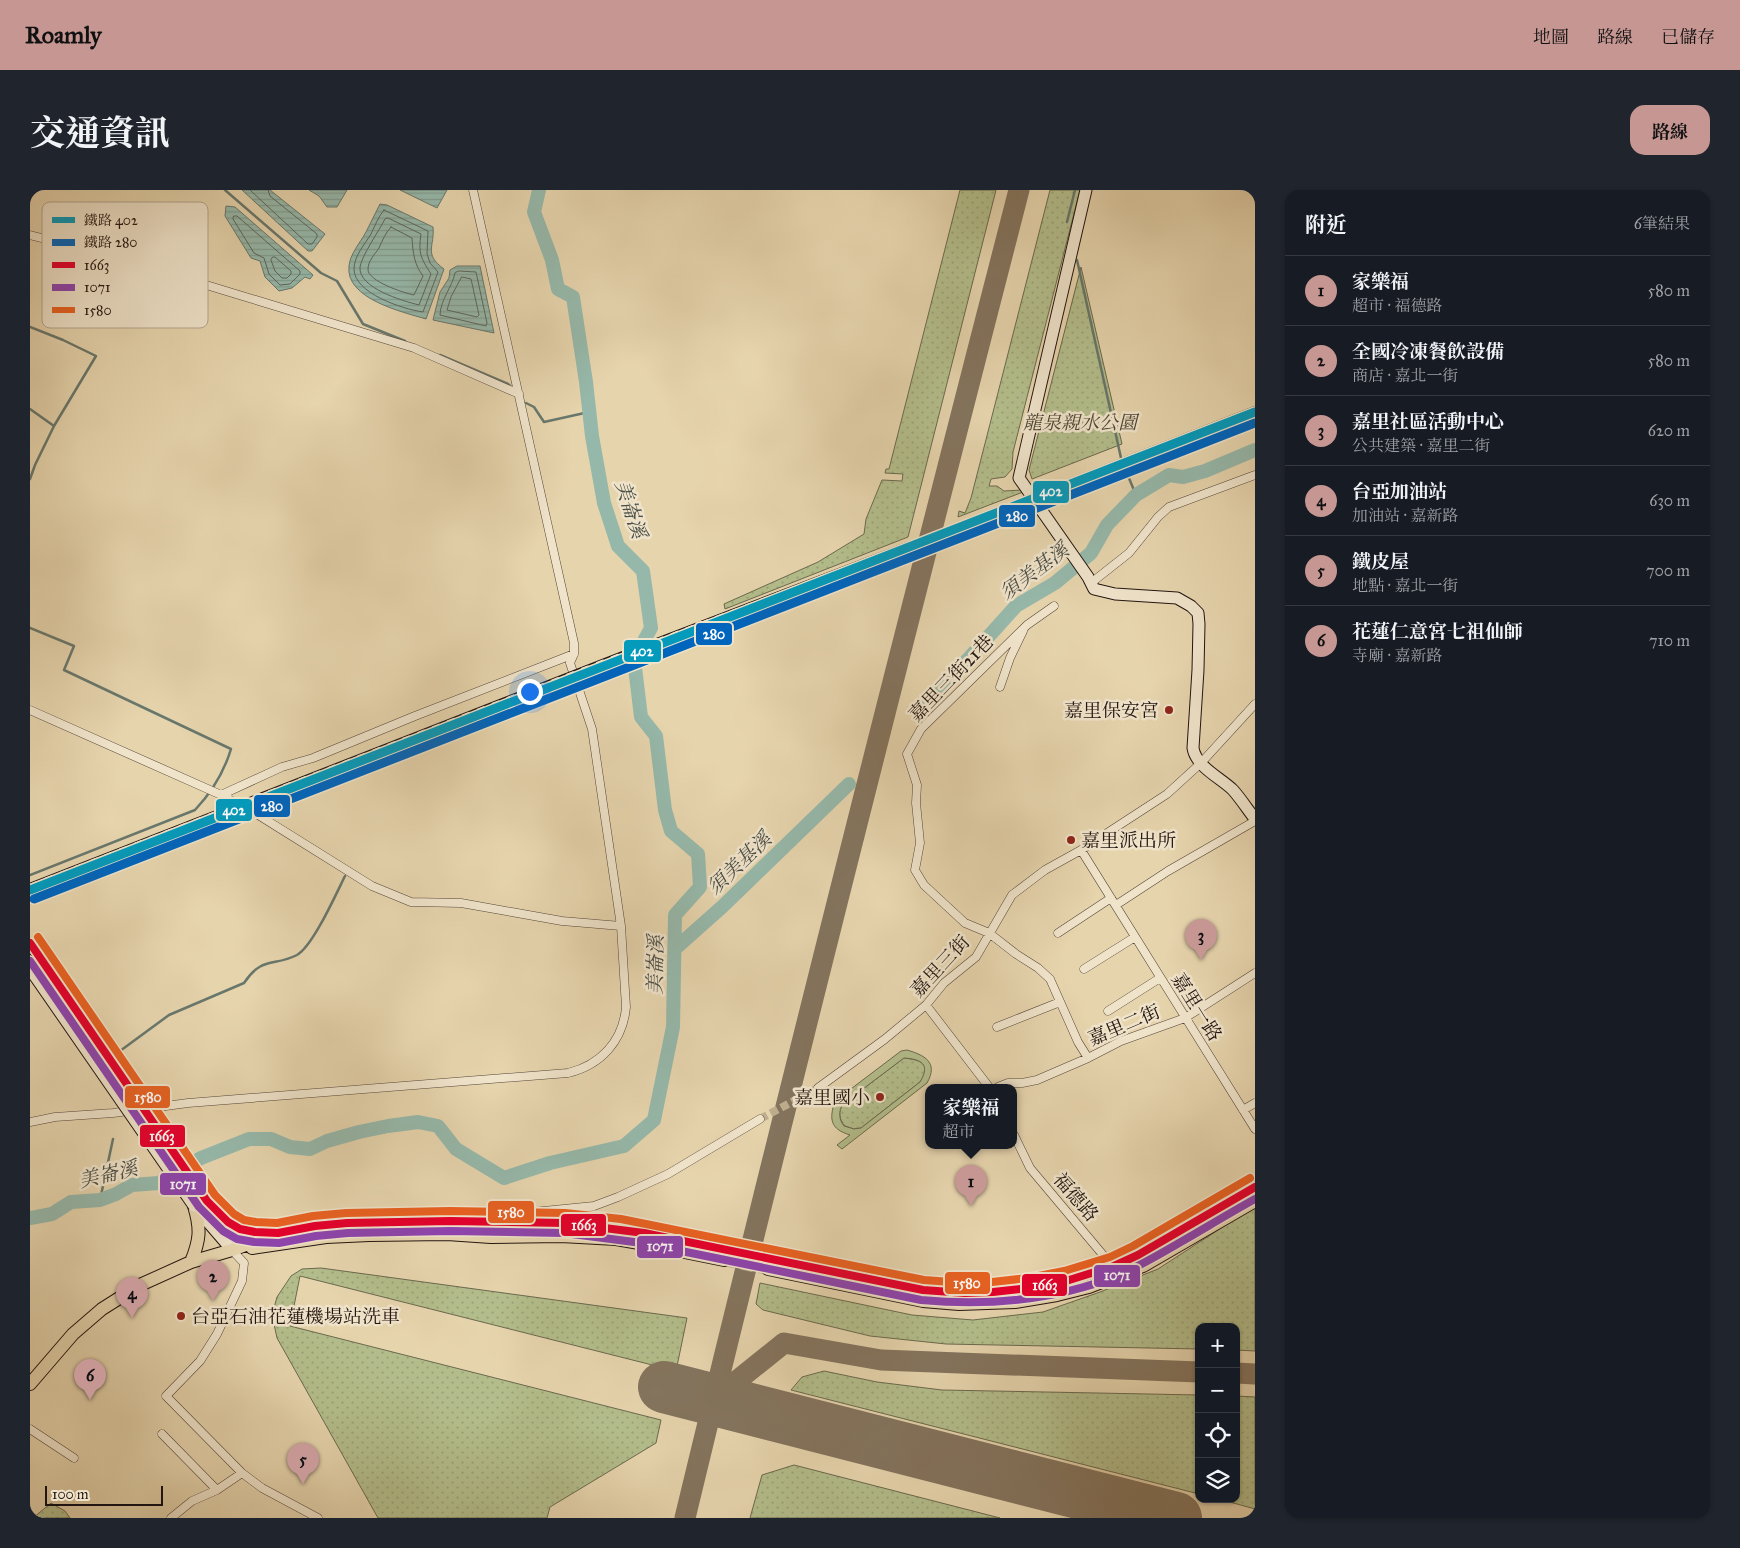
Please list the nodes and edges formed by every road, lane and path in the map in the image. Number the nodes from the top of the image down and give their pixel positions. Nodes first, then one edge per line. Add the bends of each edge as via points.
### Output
1 (473, 190) edge
2 (1086, 190) edge
3 (208, 286) edge
4 (519, 394) junction
5 (1255, 474) edge
6 (1088, 579) junction
7 (1054, 606) dead end
8 (1027, 625) junction
9 (574, 654) junction
10 (1000, 687) dead end
11 (1255, 704) edge
12 (30, 710) edge
13 (1201, 763) junction
14 (255, 812) tunnel mouth
15 (1255, 820) edge
16 (1081, 850) junction
17 (1111, 898) junction
18 (1116, 905) junction
19 (621, 926) junction
20 (989, 933) junction
21 (1058, 933) dead end
22 (1136, 937) junction
23 (30, 943) edge
24 (30, 969) edge
25 (1084, 969) dead end
26 (1255, 974) edge
27 (1160, 978) junction
28 (1060, 1002) junction
29 (926, 1005) junction
30 (1108, 1011) dead end
31 (1185, 1018) junction
32 (997, 1027) dead end
33 (1088, 1058) junction
34 (987, 1084) edge
35 (1006, 1084) edge
36 (818, 1088) tunnel mouth
37 (1255, 1103) edge
38 (1243, 1110) junction
39 (760, 1119) tunnel mouth
40 (30, 1122) edge
41 (1255, 1129) edge
42 (1017, 1141) edge
43 (1255, 1187) edge
44 (207, 1201) junction
45 (1255, 1201) edge
46 (194, 1206) junction
47 (450, 1221) junction
48 (278, 1233) junction
49 (232, 1250) junction
50 (191, 1262) junction
51 (1115, 1272) junction
52 (30, 1384) edge
53 (30, 1429) edge
54 (162, 1434) dead end
55 (74, 1458) dead end
56 (242, 1473) junction
57 (217, 1490) junction
58 (171, 1518) edge
59 (318, 1518) edge

1 - 4 street
2 - 6 street via 1019,478
3 - 4 street via 414,348
4 - 9 street
5 - 6 street via 1169,507 1129,553
6 - 13 street via 1094,589 1115,594 1177,598 1198,613 1198,670 1192,748
7 - 8 street, 嘉里三街21巷
8 - 10 street
8 - 20 street, 嘉里三街21巷 via 921,729 907,754 917,785 920,843 915,870 924,885 965,923
9 - 12 street via 218,793
9 - 19 street via 570,663 592,730
11 - 13 street, 嘉里三街
13 - 15 street via 1233,790
13 - 16 street, 嘉里三街 via 1167,794
14 - 19 street via 372,886 411,902 461,903 562,921
15 - 18 street
16 - 17 street, 嘉里一路
16 - 20 street, 嘉里三街 via 1045,870 1012,895
17 - 18 street, 嘉里一路
17 - 21 street
18 - 22 street, 嘉里一路
19 - 40 street via 626,1007 623,1025 604,1054 576,1071 188,1103
20 - 28 street via 1050,979
20 - 29 street, 嘉里三街 via 976,956 944,983
22 - 25 street
22 - 27 street, 嘉里一路
23 - 44 street, bridge
24 - 46 street, bridge
26 - 31 street, 嘉里二街
27 - 30 street
27 - 31 street, 嘉里一路
28 - 32 street
28 - 33 street
29 - 34 street
29 - 36 street, 嘉里三街 via 885,1040
31 - 33 street, 嘉里二街 via 1121,1041
31 - 38 street, 嘉里一路
33 - 35 street, 嘉里二街 via 1037,1080
37 - 38 street
38 - 41 street, 嘉里一路
39 - 47 street via 668,1174 594,1206
42 - 51 street, 福德路 via 1030,1168
43 - 51 main road via 1138,1255
44 - 48 main road via 240,1229
44 - 49 street
45 - 51 main road via 1158,1258
46 - 49 street
46 - 50 main road via 200,1225
47 - 48 main road via 348,1223
47 - 49 main road via 574,1224 620,1229 725,1255 561,1236 447,1234 326,1237
48 - 49 main road
49 - 50 main road
49 - 56 street via 244,1263 242,1281 218,1334 200,1361 166,1396
50 - 52 main road via 140,1285 102,1309 74,1334
51 - 51 main road via 1029,1288 965,1293 923,1290 769,1264 923,1300 959,1304 994,1304 1057,1295 1089,1287
53 - 55 street
54 - 57 street
56 - 57 street
56 - 59 street via 262,1488
57 - 58 street via 192,1501

